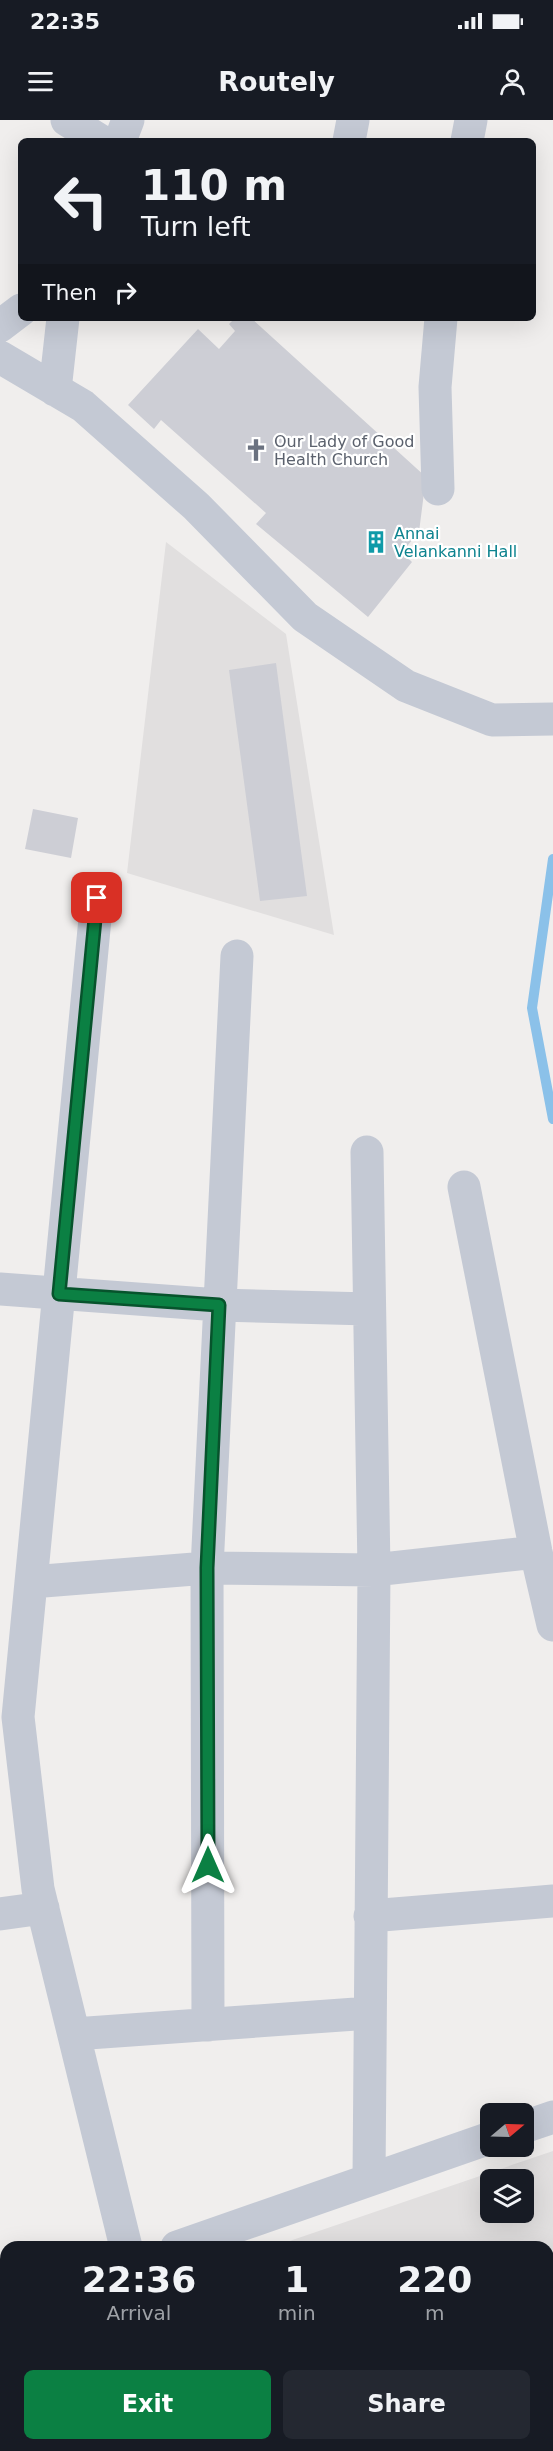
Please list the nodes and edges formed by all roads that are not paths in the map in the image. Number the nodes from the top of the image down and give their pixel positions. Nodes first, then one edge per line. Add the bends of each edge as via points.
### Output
1 (67, 120) edge
2 (128, 120) edge
3 (353, 120) edge
4 (471, 120) edge
5 (96, 138) edge
6 (121, 138) edge
7 (350, 138) edge
8 (467, 138) edge
9 (18, 312) edge
10 (63, 321) edge
11 (441, 321) edge
12 (0, 326) edge
13 (0, 357) edge
14 (55, 390) junction
15 (438, 489) dead end
16 (553, 718) edge
17 (97, 898) dead end
18 (237, 956) dead end
19 (367, 1152) dead end
20 (464, 1187) dead end
21 (0, 1289) edge
22 (59, 1294) junction
23 (219, 1305) junction
24 (369, 1309) junction
25 (536, 1552) junction
26 (207, 1568) junction
27 (374, 1570) junction
28 (31, 1582) junction
29 (553, 1625) edge
30 (553, 1901) edge
31 (43, 1908) junction
32 (0, 1914) edge
33 (370, 1916) junction
34 (370, 2013) junction
35 (208, 2025) junction
36 (74, 2034) junction
37 (553, 2117) edge
38 (534, 2124) edge
39 (480, 2141) edge
40 (369, 2179) junction
41 (125, 2241) edge
42 (194, 2241) edge

1 - 5 street
2 - 6 street
3 - 7 street
4 - 8 street
9 - 12 street
10 - 14 street
11 - 15 street via 435,387
13 - 14 street
14 - 16 street via 83,406 196,506 305,617 406,686 492,720
17 - 22 street
18 - 23 street
19 - 24 street
20 - 25 street
21 - 22 street
22 - 23 street
22 - 28 street
23 - 24 street
23 - 26 street
24 - 27 street
25 - 27 street
25 - 29 street
26 - 27 street
26 - 28 street
26 - 35 street
27 - 33 street
28 - 31 street via 18,1717
30 - 33 street
31 - 32 street
31 - 36 street
33 - 34 street
34 - 35 street
34 - 40 street
35 - 36 street
36 - 41 street
37 - 38 street
39 - 40 street
40 - 42 street

